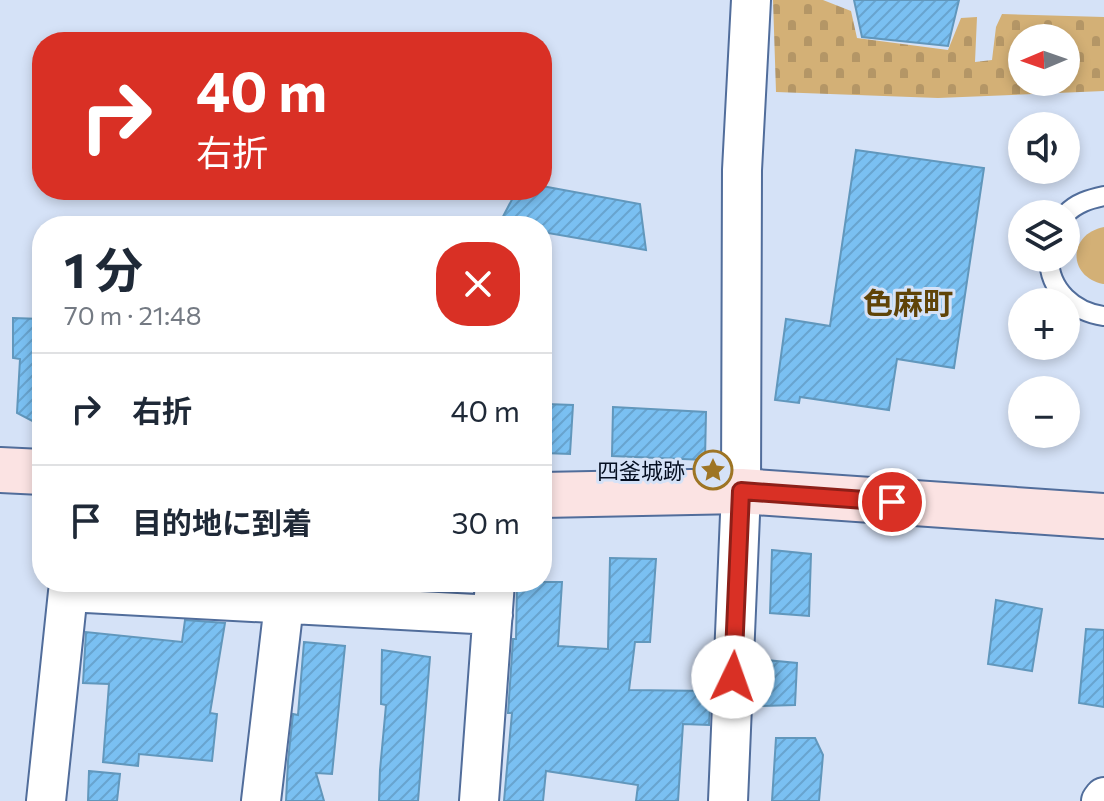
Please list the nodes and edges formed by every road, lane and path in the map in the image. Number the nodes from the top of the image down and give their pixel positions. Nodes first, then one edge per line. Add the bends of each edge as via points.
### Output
1 (751, 0) edge
2 (1104, 196) edge
3 (1080, 203) edge
4 (1051, 272) edge
5 (1104, 316) edge
6 (0, 470) edge
7 (32, 472) edge
8 (741, 491) junction
9 (552, 495) edge
10 (1104, 516) edge
11 (494, 599) edge
12 (284, 604) junction
13 (46, 801) edge
14 (261, 801) edge
15 (479, 801) edge
16 (728, 801) edge

1 - 8 street via 742,170
2 - 3 lane
4 - 5 lane via 1067,300
6 - 7 street
8 - 9 street
8 - 10 street
8 - 16 street
11 - 12 street
11 - 15 street
12 - 13 street via 68,592
12 - 14 street

